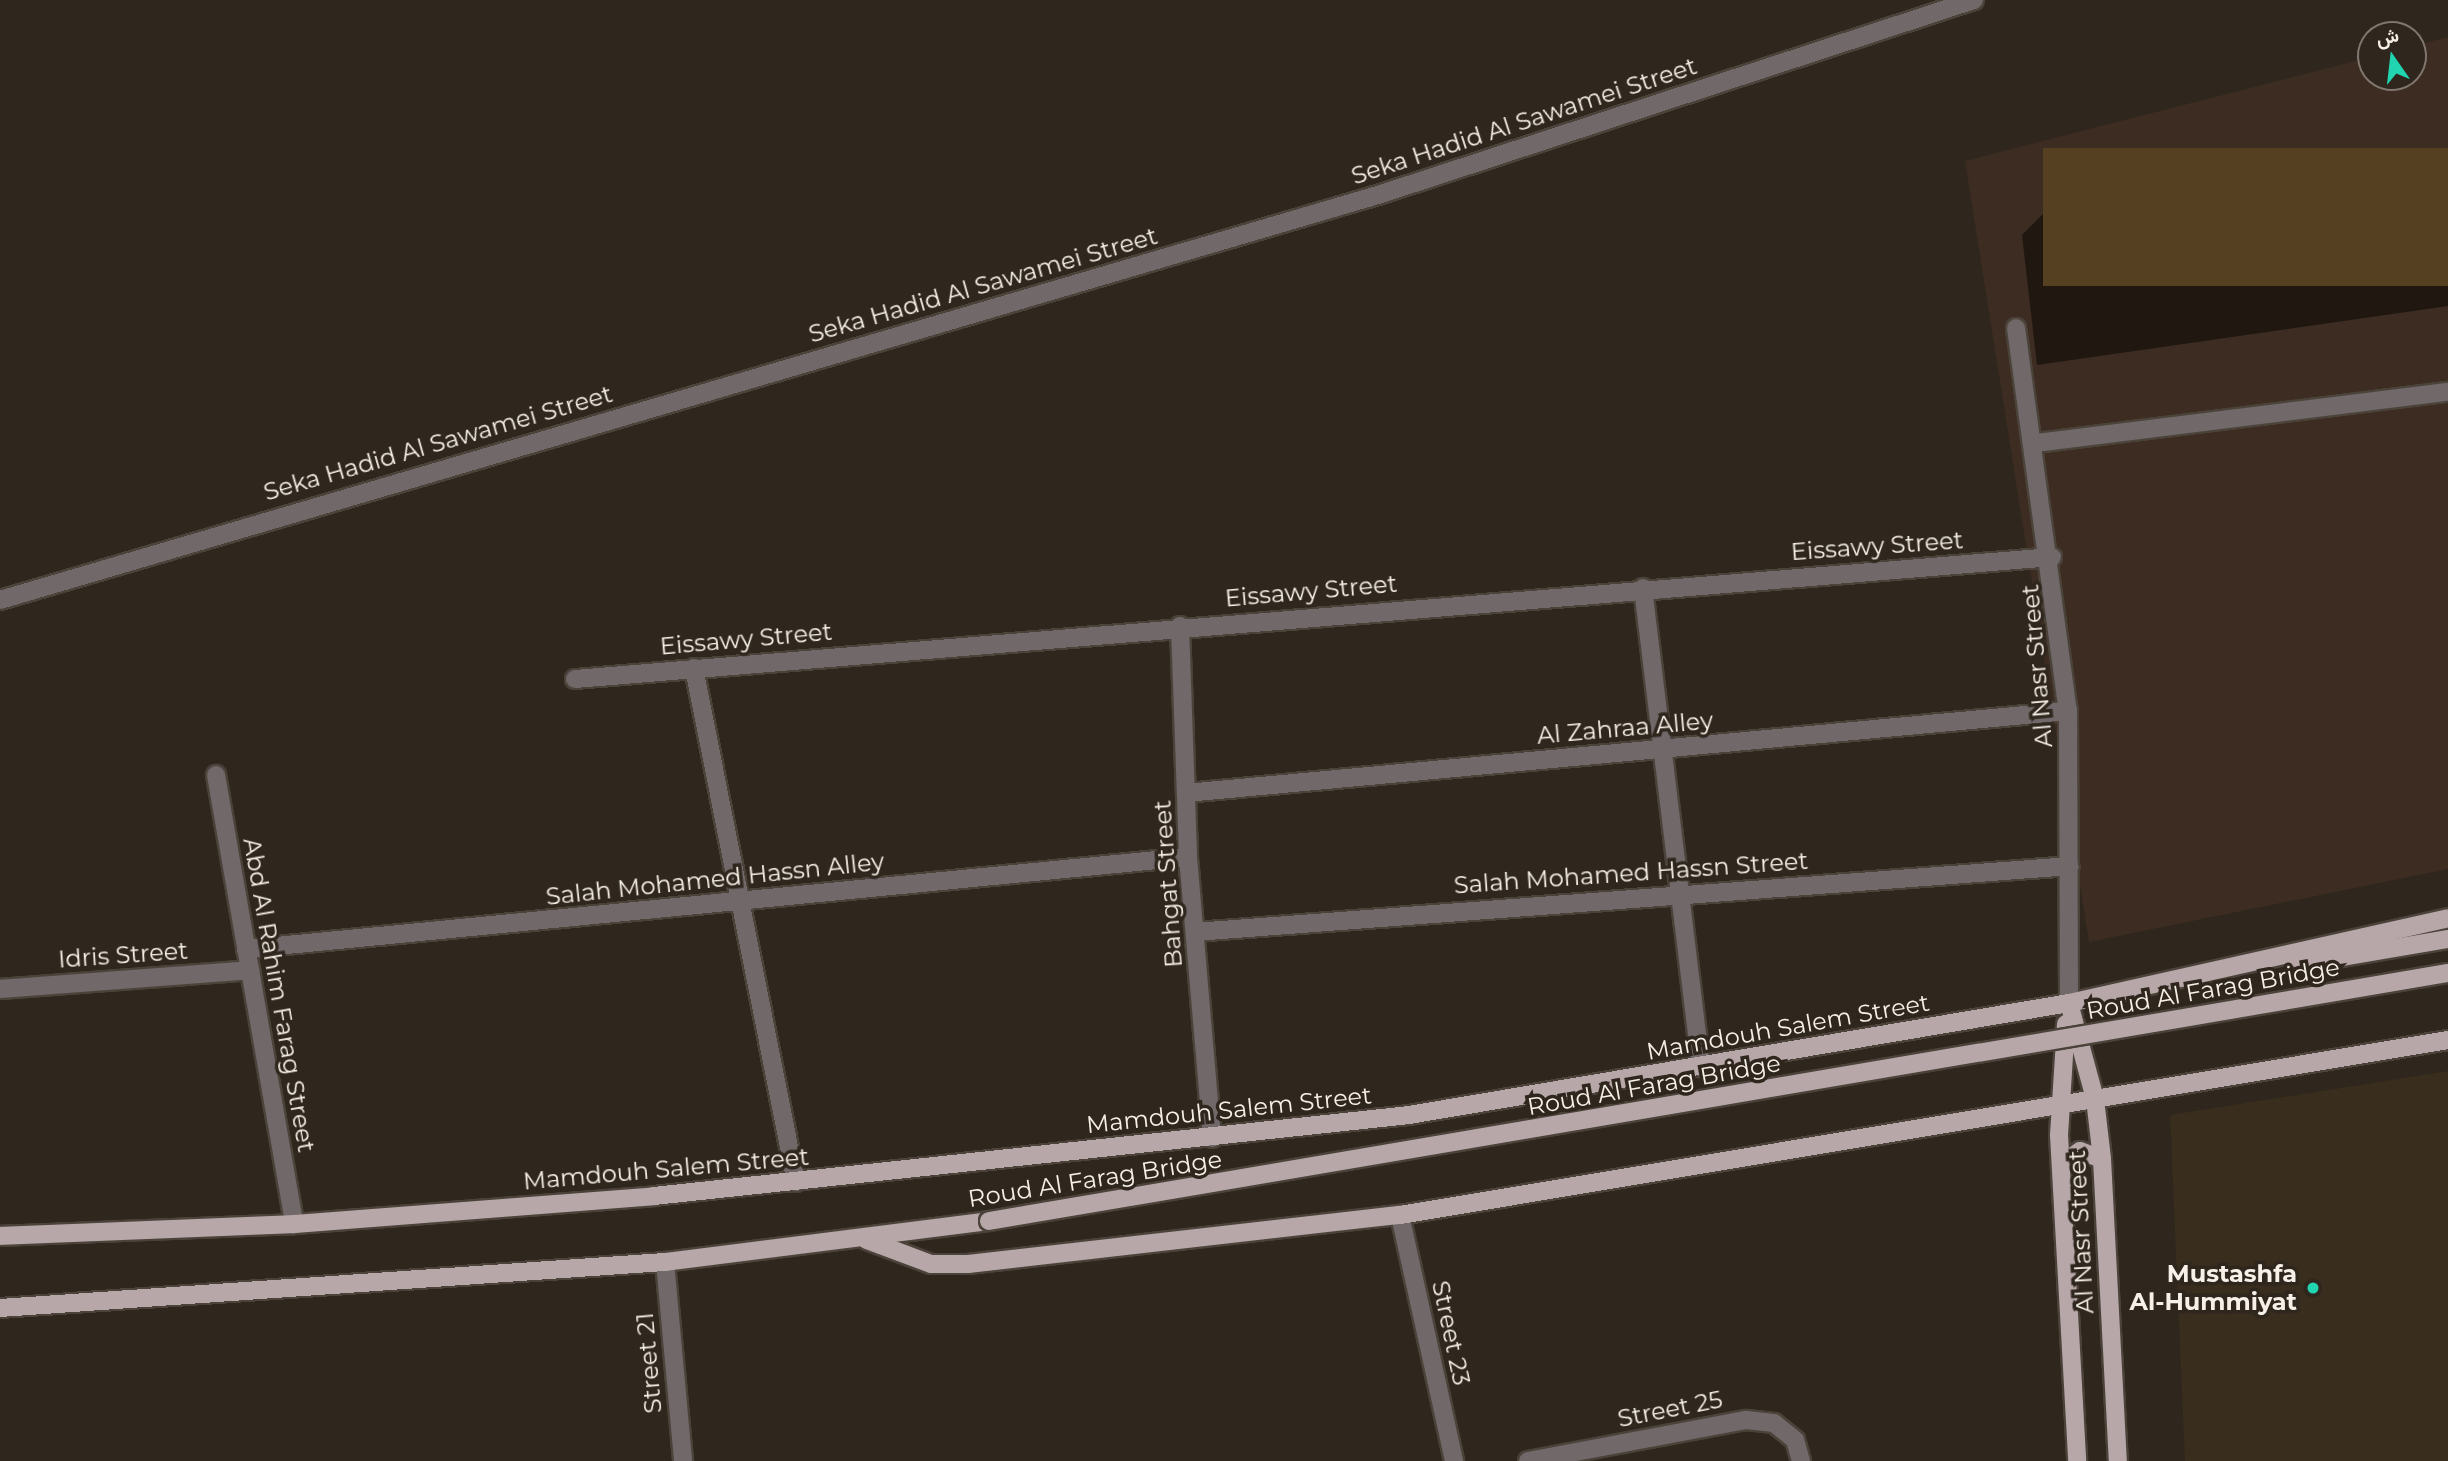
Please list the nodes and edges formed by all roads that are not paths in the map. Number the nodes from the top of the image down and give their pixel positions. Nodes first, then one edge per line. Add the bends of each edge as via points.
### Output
1 (1974, 0) edge
2 (2016, 328) dead end
3 (2448, 392) edge
4 (2036, 443) junction
5 (2052, 557) junction
6 (1643, 588) junction
7 (0, 600) edge
8 (1180, 626) junction
9 (694, 668) junction
10 (575, 679) dead end
11 (2068, 712) junction
12 (1663, 750) junction
13 (216, 775) dead end
14 (1186, 793) junction
15 (1188, 857) junction
16 (2070, 866) junction
17 (1679, 893) junction
18 (738, 901) junction
19 (2448, 918) edge
20 (1195, 932) junction
21 (2448, 939) edge
22 (246, 949) junction
23 (2273, 957) junction
24 (250, 970) junction
25 (2448, 973) edge
26 (0, 989) edge
27 (2069, 1003) junction
28 (2448, 1040) edge
29 (1701, 1068) junction
30 (2095, 1099) junction
31 (2059, 1105) junction
32 (1212, 1138) junction
33 (2102, 1159) junction
34 (2061, 1164) junction
35 (796, 1182) junction
36 (1400, 1215) junction
37 (294, 1224) junction
38 (0, 1236) edge
39 (867, 1240) junction
40 (665, 1262) junction
41 (0, 1308) edge
42 (683, 1461) edge
43 (1454, 1461) edge
44 (1528, 1461) edge
45 (1801, 1461) edge
46 (2077, 1461) edge
47 (2118, 1461) edge

1 - 7 street, Seka Hadid Al Sawamei Street via 1381,194
2 - 4 street, Al Nasr Street
3 - 4 street
4 - 5 street, Al Nasr Street
5 - 6 street, Eissawy Street
5 - 11 street, Al Nasr Street
6 - 8 street, Eissawy Street
6 - 12 street
8 - 9 street, Eissawy Street
8 - 14 street, Bahgat Street
9 - 10 street, Eissawy Street
9 - 18 street
11 - 12 street, Al Zahraa Alley
11 - 16 street, Al Nasr Street
12 - 14 street, Al Zahraa Alley
12 - 17 street
13 - 22 street, Abd Al Rahim Farag Street
14 - 15 street, Bahgat Street
15 - 18 street, Salah Mohamed Hassn Alley
15 - 20 street, Bahgat Street
16 - 17 street, Salah Mohamed Hassn Street
16 - 27 street, Al Nasr Street
17 - 20 street, Salah Mohamed Hassn Street
17 - 29 street
18 - 22 street, Salah Mohamed Hassn Alley
18 - 35 street
19 - 23 main road, Mamdouh Salem Street
20 - 32 street, Bahgat Street
21 - 23 main road, Roud Al Farag Bridge via 2325,960
22 - 24 street, Abd Al Rahim Farag Street
23 - 27 main road, Mamdouh Salem Street
24 - 26 street, Idris Street
24 - 37 street, Abd Al Rahim Farag Street
25 - 39 main road, Roud Al Farag Bridge, bridge
27 - 29 main road, Mamdouh Salem Street
27 - 30 main road, Al Nasr Street
27 - 31 main road, Al Nasr Street
28 - 30 main road
29 - 32 main road, Mamdouh Salem Street
30 - 31 main road
30 - 33 main road, Al Nasr Street
31 - 34 main road, Al Nasr Street
31 - 36 main road
32 - 35 main road, Mamdouh Salem Street
33 - 34 main road via 2080,1151
33 - 47 main road, Al Nasr Street
34 - 46 main road, Al Nasr Street
35 - 37 main road, Mamdouh Salem Street
36 - 39 main road via 968,1264 931,1265
36 - 43 street, Street 23
37 - 38 main road, Mamdouh Salem Street
39 - 40 main road
40 - 41 main road
40 - 42 street, Street 21
44 - 45 street, Street 25 via 1746,1420 1774,1423 1795,1440

